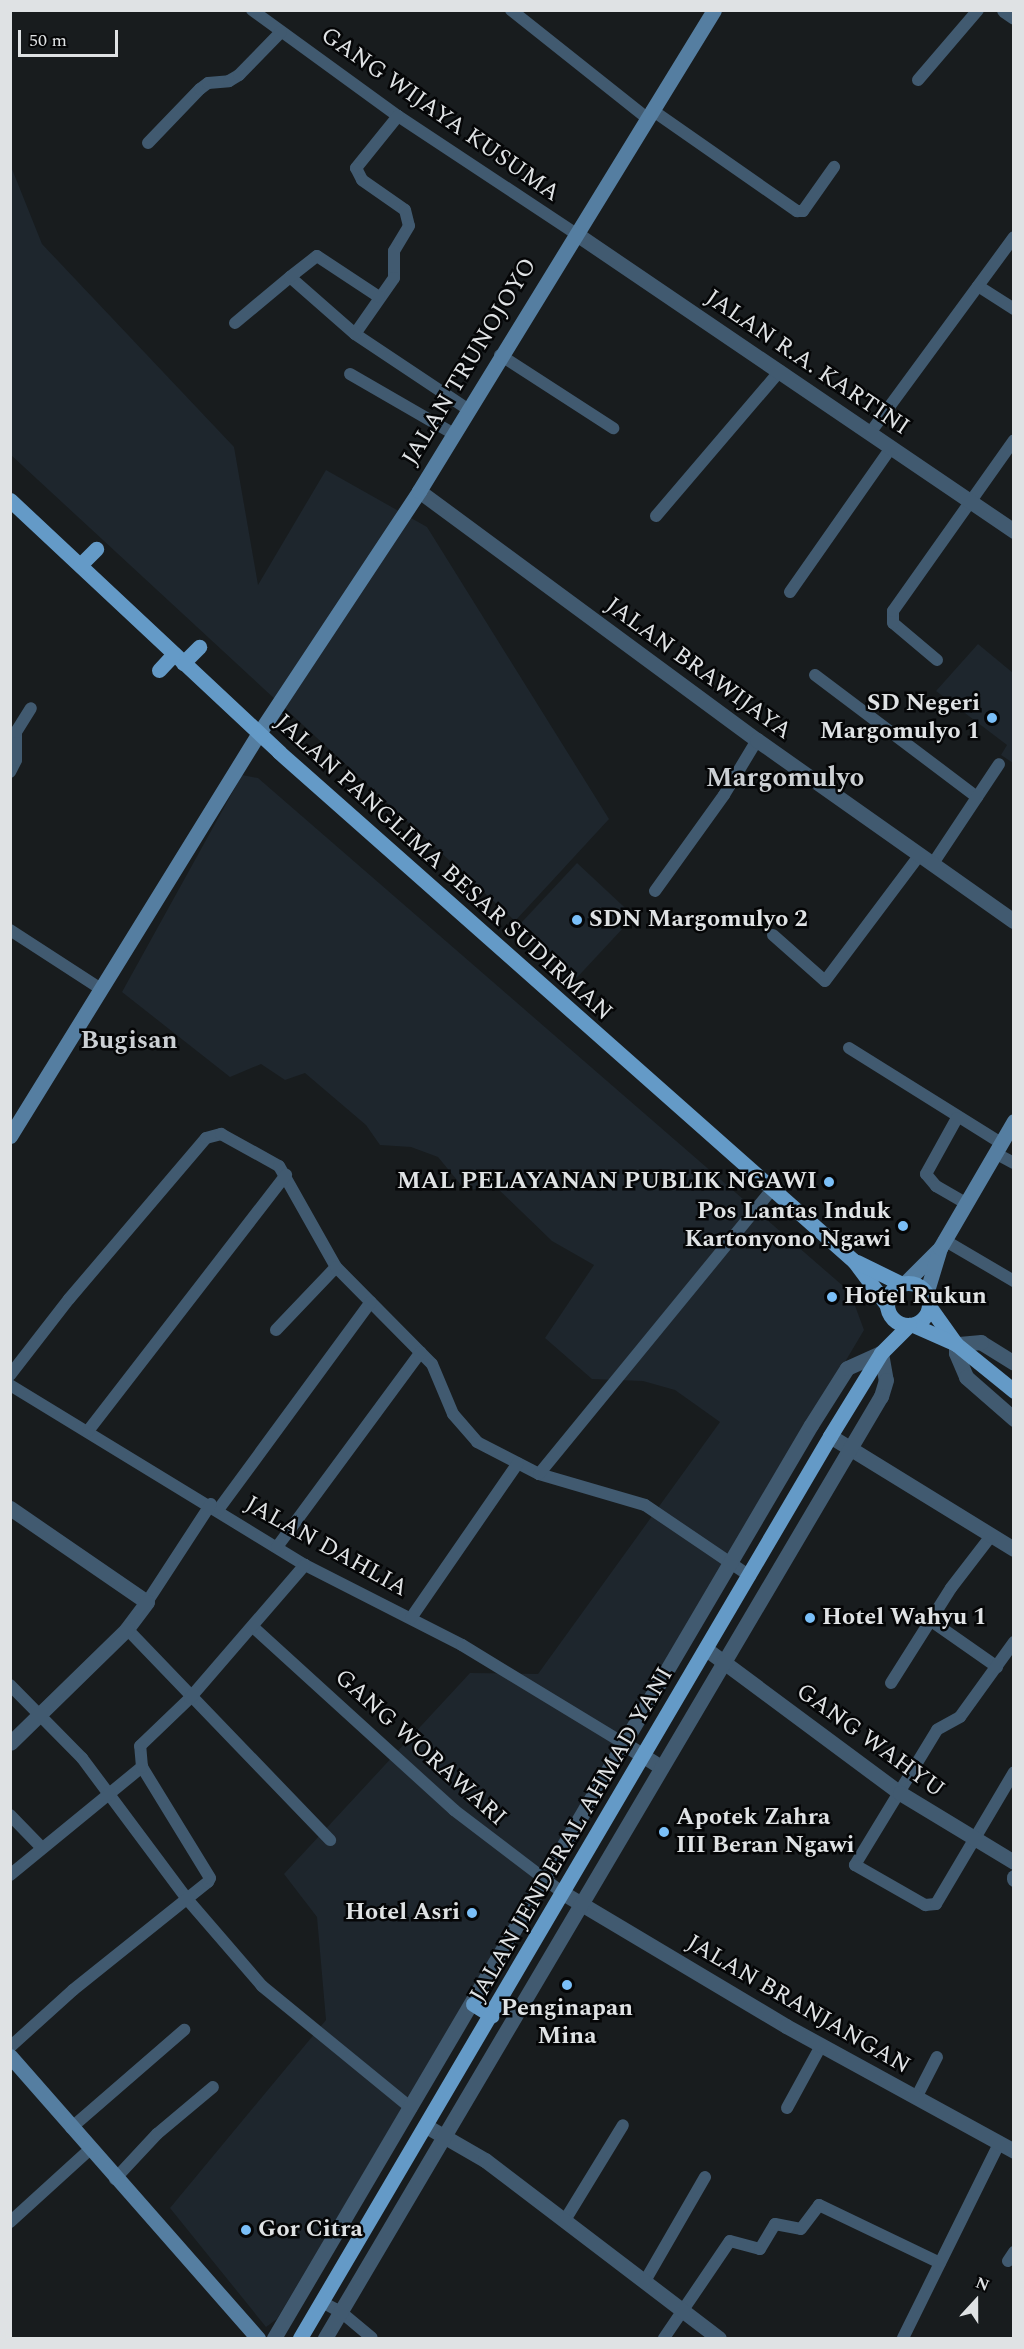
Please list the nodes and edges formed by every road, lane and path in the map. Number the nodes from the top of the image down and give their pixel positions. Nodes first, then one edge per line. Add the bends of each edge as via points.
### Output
1 (252, 10) edge
2 (511, 10) edge
3 (714, 10) edge
4 (978, 10) edge
5 (1004, 10) edge
6 (1014, 17) edge
7 (281, 32) junction
8 (918, 80) dead end
9 (649, 114) junction
10 (398, 116) junction
11 (148, 143) dead end
12 (834, 167) dead end
13 (575, 233) junction
14 (1014, 237) edge
15 (290, 277) junction
16 (978, 286) junction
17 (379, 297) junction
18 (1014, 309) edge
19 (235, 323) dead end
20 (355, 334) junction
21 (500, 355) junction
22 (780, 371) junction
23 (350, 374) dead end
24 (466, 408) junction
25 (613, 428) dead end
26 (452, 433) junction
27 (870, 433) junction
28 (1014, 440) edge
29 (891, 447) junction
30 (419, 491) junction
31 (10, 500) edge
32 (972, 502) junction
33 (656, 516) dead end
34 (1014, 531) edge
35 (96, 549) dead end
36 (80, 565) junction
37 (790, 592) dead end
38 (199, 647) dead end
39 (179, 658) junction
40 (937, 660) dead end
41 (159, 670) dead end
42 (815, 675) dead end
43 (31, 708) dead end
44 (259, 733) junction
45 (757, 740) junction
46 (999, 764) dead end
47 (10, 772) edge
48 (977, 797) junction
49 (919, 856) junction
50 (932, 865) junction
51 (655, 891) dead end
52 (1014, 921) edge
53 (10, 930) edge
54 (773, 935) dead end
55 (101, 989) junction
56 (849, 1048) dead end
57 (957, 1118) junction
58 (1014, 1121) edge
59 (10, 1136) edge
60 (998, 1148) junction
61 (1014, 1163) edge
62 (286, 1175) junction
63 (772, 1189) junction
64 (966, 1203) junction
65 (942, 1244) junction
66 (854, 1261) junction
67 (336, 1267) junction
68 (1014, 1281) edge
69 (904, 1283) junction
70 (928, 1300) junction
71 (370, 1302) junction
72 (888, 1310) junction
73 (911, 1325) junction
74 (276, 1330) dead end
75 (956, 1344) junction
76 (421, 1352) junction
77 (881, 1353) junction
78 (1014, 1364) edge
79 (10, 1375) edge
80 (10, 1385) edge
81 (1014, 1391) edge
82 (1014, 1419) edge
83 (88, 1431) junction
84 (830, 1436) junction
85 (849, 1448) junction
86 (518, 1463) junction
87 (539, 1474) junction
88 (214, 1507) junction
89 (10, 1508) edge
90 (991, 1536) junction
91 (278, 1547) junction
92 (1014, 1549) edge
93 (730, 1564) junction
94 (305, 1565) junction
95 (750, 1576) junction
96 (147, 1602) junction
97 (411, 1618) junction
98 (930, 1620) junction
99 (254, 1627) junction
100 (127, 1629) junction
101 (1014, 1642) edge
102 (706, 1649) junction
103 (724, 1662) junction
104 (997, 1667) junction
105 (891, 1683) dead end
106 (10, 1685) edge
107 (190, 1698) junction
108 (39, 1714) junction
109 (10, 1743) edge
110 (623, 1743) junction
111 (642, 1755) junction
112 (142, 1767) junction
113 (661, 1767) junction
114 (1014, 1772) edge
115 (110, 1793) junction
116 (900, 1793) junction
117 (10, 1815) edge
118 (330, 1840) dead end
119 (975, 1840) junction
120 (42, 1848) junction
121 (1014, 1862) edge
122 (10, 1875) edge
123 (545, 1881) junction
124 (564, 1893) junction
125 (187, 1899) junction
126 (583, 1905) junction
127 (473, 2004) junction
128 (492, 2016) junction
129 (184, 2030) dead end
130 (821, 2046) junction
131 (10, 2047) edge
132 (10, 2056) edge
133 (937, 2057) dead end
134 (213, 2087) dead end
135 (916, 2098) junction
136 (411, 2108) junction
137 (787, 2108) dead end
138 (623, 2125) dead end
139 (426, 2126) junction
140 (71, 2128) junction
141 (445, 2137) junction
142 (999, 2144) junction
143 (89, 2150) junction
144 (1014, 2151) edge
145 (705, 2177) dead end
146 (115, 2179) junction
147 (565, 2220) junction
148 (10, 2222) edge
149 (940, 2263) junction
150 (645, 2281) junction
151 (322, 2302) junction
152 (682, 2310) junction
153 (341, 2312) junction
154 (258, 2338) edge
155 (274, 2338) edge
156 (300, 2338) edge
157 (325, 2338) edge
158 (372, 2338) edge
159 (664, 2338) edge
160 (719, 2338) edge
161 (903, 2338) edge

1 - 7 street, GANG WIJAYA KUSUMA
2 - 9 street
3 - 9 main road, JALAN TRUNOJOYO
4 - 8 street
5 - 6 street
7 - 10 street, GANG WIJAYA KUSUMA
7 - 11 street via 239,75 200,89
9 - 12 street via 797,211 803,211
9 - 13 main road, JALAN TRUNOJOYO
10 - 13 street, GANG WIJAYA KUSUMA
10 - 17 street via 356,168 362,180 405,210 409,219 394,251 396,273
13 - 21 main road, JALAN TRUNOJOYO
13 - 22 street, JALAN R.A. KARTINI
14 - 16 street
15 - 17 street via 317,256
15 - 19 street
15 - 20 street
16 - 18 street
16 - 27 street
17 - 20 street
20 - 24 street
21 - 24 main road, JALAN TRUNOJOYO
21 - 25 street
22 - 27 street, JALAN R.A. KARTINI
22 - 33 street
23 - 26 street
24 - 26 main road, JALAN TRUNOJOYO
26 - 30 main road, JALAN TRUNOJOYO
27 - 29 street, JALAN R.A. KARTINI
28 - 32 street
29 - 32 street, JALAN R.A. KARTINI
29 - 37 street
30 - 44 main road, JALAN TRUNOJOYO
30 - 45 street, JALAN BRAWIJAYA
31 - 36 main road, JALAN PANGLIMA BESAR SUDIRMAN
32 - 34 street, JALAN R.A. KARTINI
32 - 40 street via 893,611 893,623
35 - 36 main road
36 - 39 main road, JALAN PANGLIMA BESAR SUDIRMAN
38 - 39 main road
39 - 41 main road
39 - 44 main road, JALAN PANGLIMA BESAR SUDIRMAN
42 - 48 street
43 - 47 street via 16,732 16,760
44 - 55 main road, JALAN TRUNOJOYO
44 - 63 main road, JALAN PANGLIMA BESAR SUDIRMAN
45 - 49 street, JALAN BRAWIJAYA
45 - 51 street via 724,795
46 - 48 street
48 - 50 street
49 - 50 street, JALAN BRAWIJAYA
49 - 54 street via 825,981
50 - 52 street, JALAN BRAWIJAYA
53 - 55 street
55 - 59 main road, JALAN TRUNOJOYO
56 - 57 street
57 - 60 street
57 - 64 street via 926,1174 936,1186
58 - 60 main road
60 - 61 street
60 - 64 main road
62 - 67 street
62 - 79 street via 268,1157 221,1134 206,1138
62 - 83 street
63 - 66 main road, JALAN PANGLIMA BESAR SUDIRMAN
63 - 87 street
64 - 65 main road
65 - 68 street
65 - 69 main road
65 - 70 main road
66 - 69 main road, JALAN PANGLIMA BESAR SUDIRMAN
66 - 72 main road, JALAN PANGLIMA BESAR SUDIRMAN
67 - 71 street
67 - 74 street
69 - 70 main road via 917,1285
69 - 72 main road via 890,1292
70 - 73 main road via 925,1317
70 - 75 main road
71 - 76 street
71 - 88 street
72 - 73 main road via 898,1323
72 - 77 main road, JALAN JENDERAL AHMAD YANI
73 - 75 main road
73 - 77 main road, JALAN JENDERAL AHMAD YANI
75 - 78 street via 981,1342
75 - 81 main road
75 - 82 street via 966,1377
76 - 86 street via 432,1364 453,1414 465,1431
76 - 91 street
77 - 84 main road, JALAN JENDERAL AHMAD YANI
77 - 85 street via 885,1387
77 - 93 street via 850,1365 843,1374
80 - 83 street, JALAN DAHLIA
83 - 88 street, JALAN DAHLIA
84 - 85 street
84 - 95 main road, JALAN JENDERAL AHMAD YANI
85 - 90 street
85 - 103 street
86 - 87 street
86 - 97 street
87 - 93 street via 645,1505
88 - 91 street, JALAN DAHLIA
88 - 96 street
89 - 96 street
90 - 92 street
90 - 98 street
91 - 94 street, JALAN DAHLIA
93 - 95 street
93 - 110 street
94 - 97 street, JALAN DAHLIA
94 - 99 street
95 - 102 main road, JALAN JENDERAL AHMAD YANI
96 - 100 street
97 - 110 street, JALAN DAHLIA
98 - 104 street
98 - 105 street
99 - 107 street
99 - 123 street, GANG WORAWARI via 454,1810
100 - 107 street
100 - 108 street
101 - 104 street
102 - 103 street, GANG WAHYU
102 - 111 main road, JALAN JENDERAL AHMAD YANI
103 - 113 street
103 - 116 street, GANG WAHYU
104 - 116 street via 960,1717 937,1730
106 - 108 street
107 - 112 street via 140,1746
107 - 118 street
108 - 109 street
108 - 115 street
110 - 111 street
110 - 123 street
111 - 113 street
111 - 124 main road, JALAN JENDERAL AHMAD YANI
112 - 115 street
112 - 125 street via 210,1878
113 - 126 street
114 - 119 street
115 - 120 street
115 - 125 street
116 - 119 street, GANG WAHYU
116 - 119 street via 856,1860 860,1869 925,1905 936,1904
117 - 120 street
119 - 121 street, GANG WAHYU
120 - 122 street
123 - 124 street, GANG WORAWARI
123 - 127 street
124 - 126 street, JALAN BRANJANGAN
124 - 128 main road, JALAN JENDERAL AHMAD YANI
125 - 131 street via 73,1990
125 - 136 street via 262,1986
126 - 130 street, JALAN BRANJANGAN
126 - 141 street
127 - 128 main road
127 - 136 street
128 - 139 main road, JALAN JENDERAL AHMAD YANI
129 - 140 street
130 - 135 street, JALAN BRANJANGAN
130 - 137 street
132 - 140 main road
133 - 135 street
134 - 146 street via 157,2134
135 - 142 street, JALAN BRANJANGAN
136 - 155 street
138 - 147 street
139 - 141 street
139 - 151 main road, JALAN JENDERAL AHMAD YANI
140 - 143 main road
141 - 147 street via 485,2160
141 - 153 street
142 - 144 street, JALAN BRANJANGAN
142 - 149 street
143 - 146 main road
143 - 148 street
145 - 150 street
146 - 154 main road
147 - 150 street
149 - 152 street via 819,2205 801,2229 775,2224 760,2249 730,2241
149 - 161 street
150 - 152 street
151 - 153 street
151 - 156 main road, JALAN JENDERAL AHMAD YANI
152 - 159 street
152 - 160 street
153 - 157 street
153 - 158 street

